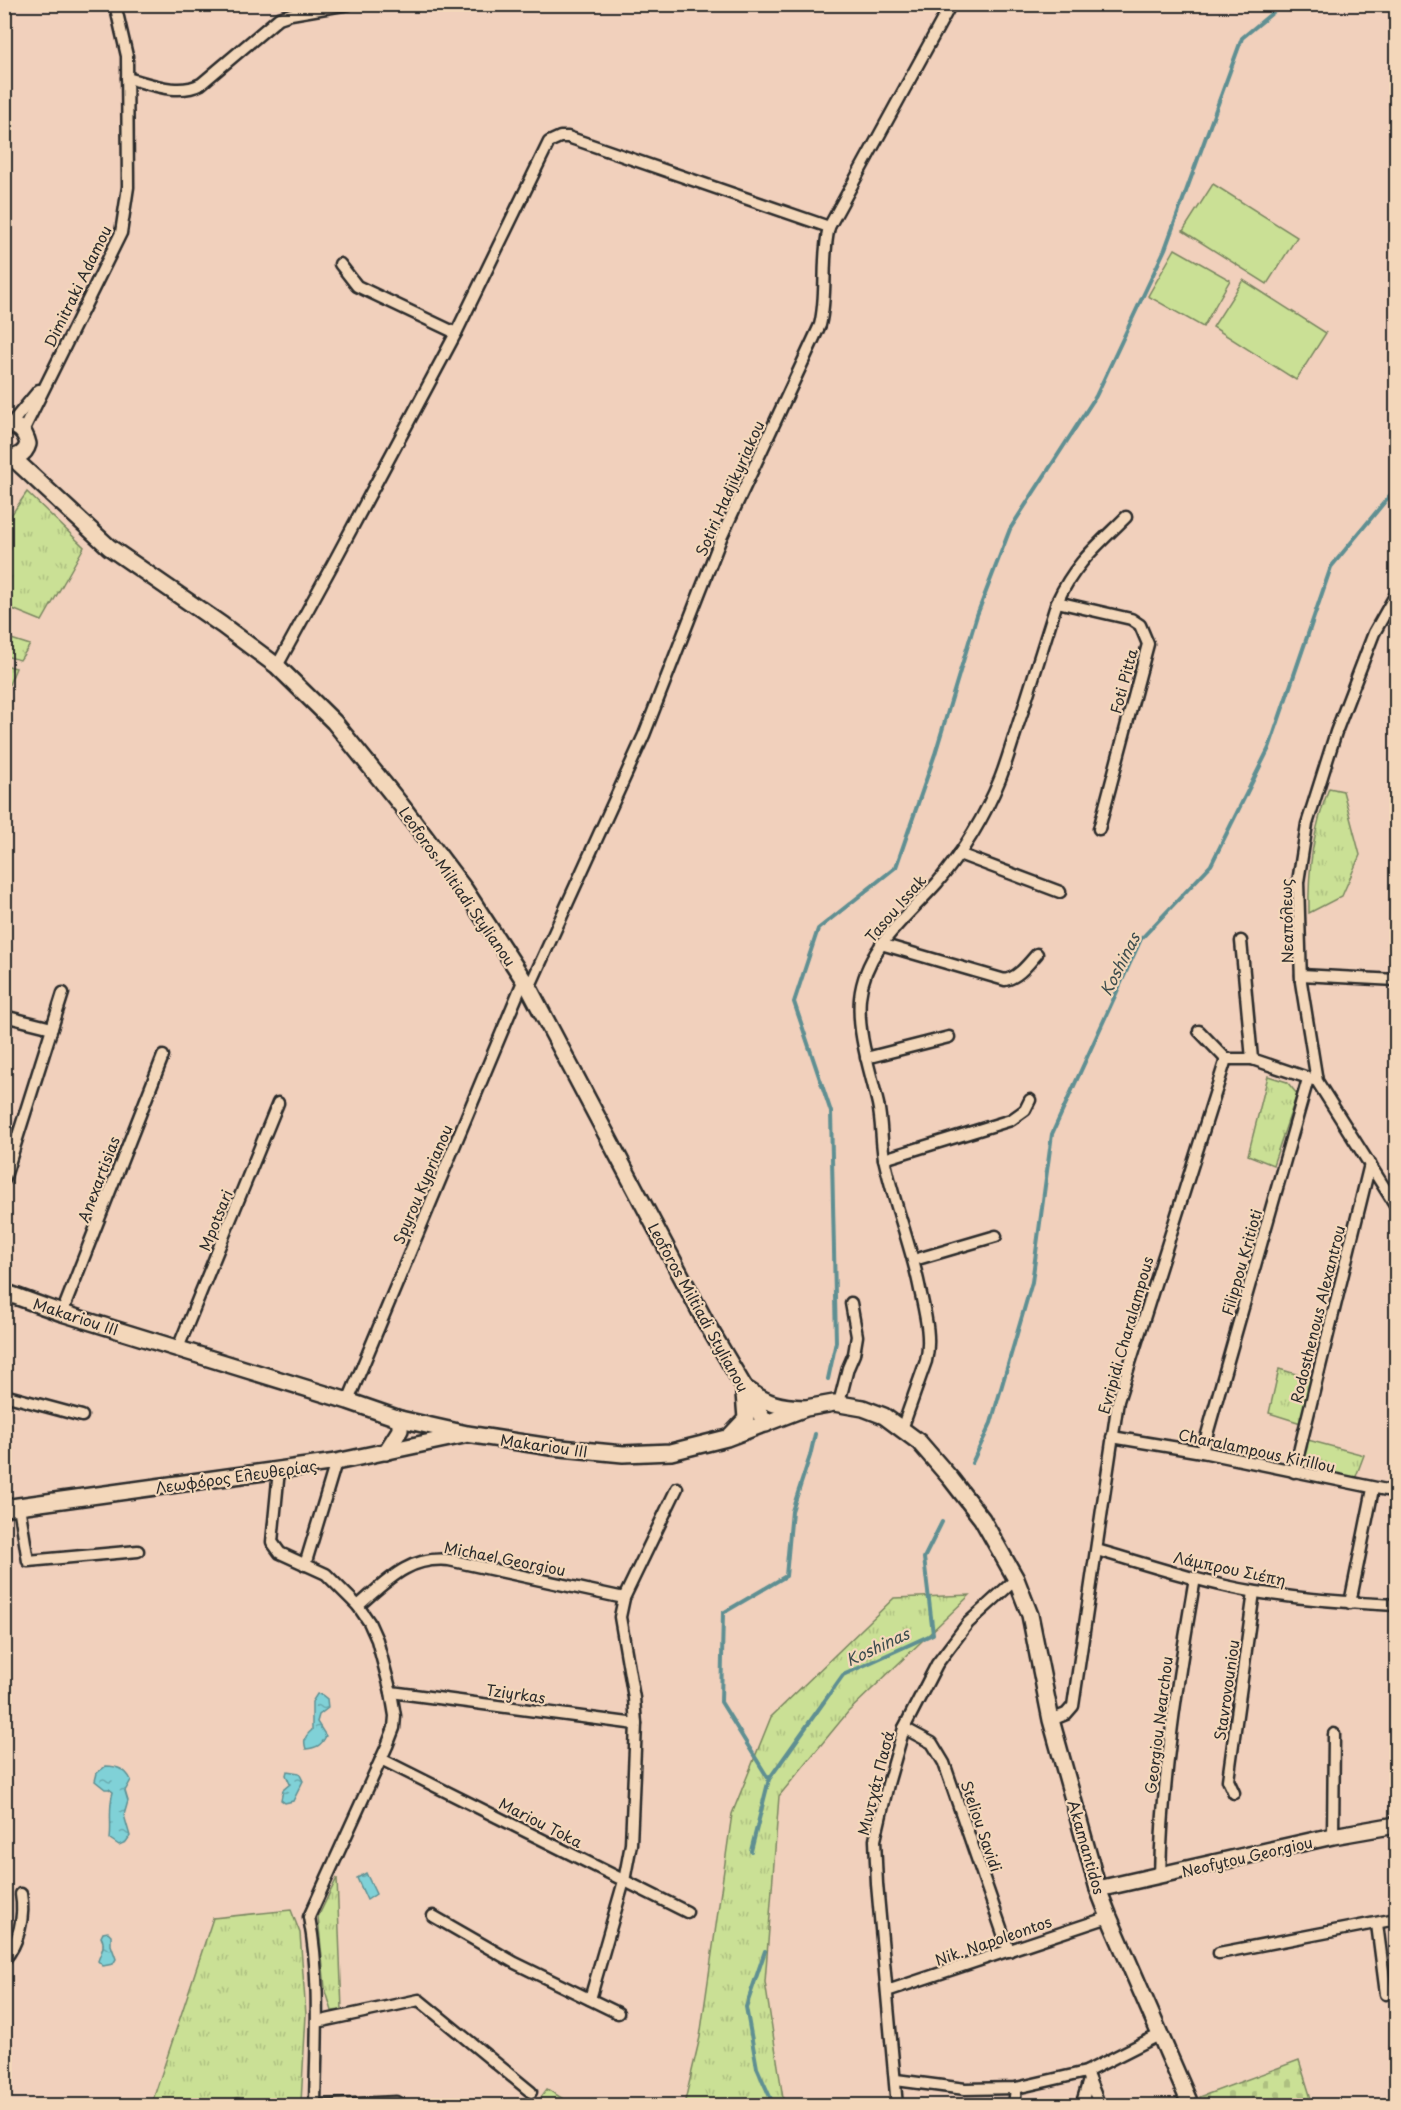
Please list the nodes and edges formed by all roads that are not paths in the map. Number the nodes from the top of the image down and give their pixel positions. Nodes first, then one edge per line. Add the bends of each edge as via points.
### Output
1 (115, 4) edge
2 (349, 4) edge
3 (951, 4) edge
4 (127, 78) junction
5 (829, 227) junction
6 (340, 264) dead end
7 (456, 333) junction
8 (13, 446) edge
9 (1126, 517) dead end
10 (1396, 594) edge
11 (1057, 602) junction
12 (277, 666) junction
13 (1099, 829) dead end
14 (959, 854) junction
15 (1060, 892) dead end
16 (1240, 941) dead end
17 (881, 944) junction
18 (1037, 954) dead end
19 (1301, 975) junction
20 (1396, 980) edge
21 (526, 983) junction
22 (63, 993) dead end
23 (4, 1016) edge
24 (52, 1028) junction
25 (1199, 1031) dead end
26 (950, 1037) dead end
27 (163, 1056) dead end
28 (866, 1058) junction
29 (1226, 1059) junction
30 (1252, 1059) junction
31 (1313, 1080) junction
32 (1030, 1100) dead end
33 (278, 1103) dead end
34 (884, 1159) junction
35 (1370, 1164) junction
36 (4, 1180) edge
37 (1396, 1206) edge
38 (996, 1236) dead end
39 (914, 1260) junction
40 (4, 1292) edge
41 (850, 1303) dead end
42 (62, 1313) junction
43 (178, 1348) junction
44 (743, 1387) junction
45 (4, 1395) edge
46 (348, 1401) junction
47 (839, 1403) junction
48 (806, 1408) junction
49 (82, 1416) dead end
50 (400, 1419) junction
51 (766, 1424) junction
52 (902, 1429) junction
53 (467, 1434) junction
54 (1112, 1437) junction
55 (728, 1438) junction
56 (386, 1452) junction
57 (1202, 1452) junction
58 (336, 1462) junction
59 (279, 1470) junction
60 (1294, 1472) junction
61 (677, 1488) dead end
62 (1373, 1489) junction
63 (1396, 1492) edge
64 (12, 1507) edge
65 (1097, 1550) junction
66 (138, 1551) dead end
67 (305, 1565) junction
68 (1195, 1578) junction
69 (1016, 1579) junction
70 (1254, 1592) junction
71 (624, 1598) junction
72 (1350, 1603) junction
73 (1396, 1605) edge
74 (358, 1606) junction
75 (391, 1692) junction
76 (1051, 1720) junction
77 (636, 1724) junction
78 (904, 1728) junction
79 (1334, 1734) dead end
80 (381, 1759) junction
81 (1234, 1792) dead end
82 (1396, 1825) edge
83 (1333, 1836) junction
84 (1160, 1876) junction
85 (624, 1881) junction
86 (1098, 1889) junction
87 (21, 1894) dead end
88 (687, 1912) dead end
89 (433, 1916) dead end
90 (1109, 1917) junction
91 (1396, 1919) edge
92 (1377, 1924) junction
93 (1009, 1951) junction
94 (1219, 1953) dead end
95 (4, 1960) edge
96 (887, 1991) junction
97 (1386, 1994) dead end
98 (590, 1999) junction
99 (618, 2013) dead end
100 (316, 2022) junction
101 (1159, 2035) junction
102 (1087, 2076) junction
103 (896, 2080) junction
104 (1016, 2088) junction
105 (531, 2092) dead end
106 (315, 2105) edge
107 (403, 2106) edge
108 (897, 2106) edge
109 (1014, 2106) edge
110 (1080, 2106) edge
111 (1100, 2106) edge
112 (1191, 2106) edge

1 - 4 street, Dimitraki Adamou via 127,56
2 - 4 street via 279,18 191,89
3 - 5 street, Sotiri Hadjikyriakou
4 - 8 street, Dimitraki Adamou via 128,187 121,233
5 - 7 street via 560,137 546,146
5 - 21 street, Sotiri Hadjikyriakou via 820,325 721,538 644,735
6 - 7 street via 357,286
7 - 12 street
8 - 12 main road, Leoforos Miltiadi Stylianou via 64,505 109,547
9 - 11 street, Tasou Issak via 1078,565
10 - 19 street, Νεαπόλεως via 1374,633 1336,732 1307,824 1298,882
11 - 13 street, Foti Pitta via 1131,619 1140,625 1148,644
11 - 14 street, Tasou Issak via 1001,778
12 - 21 main road, Leoforos Miltiadi Stylianou via 334,722 401,805 465,890
14 - 15 street
14 - 17 street, Tasou Issak
16 - 30 street
17 - 18 street via 1005,980 1021,972
17 - 28 street, Tasou Issak via 866,973 861,994 859,1012
19 - 20 street
19 - 31 street, Νεαπόλεως
21 - 44 main road, Leoforos Miltiadi Stylianou
21 - 46 street, Spyrou Kyprianou
22 - 24 street
23 - 24 street
24 - 36 street
25 - 29 street
26 - 28 street
27 - 42 street, Anexartisias
28 - 34 street, Tasou Issak via 878,1107
29 - 30 street
29 - 54 street, Evripidi Charalampous via 1118,1401
30 - 31 street
31 - 35 street, Νεαπόλεως
31 - 57 street, Filippou Kritioti
32 - 34 street via 1025,1110 1011,1120
33 - 43 street, Mpotsari
34 - 39 street, Tasou Issak
35 - 37 street, Νεαπόλεως
35 - 60 street, Rodosthenous Alexantrou
38 - 39 street
39 - 52 street, Tasou Issak via 928,1351
40 - 42 main road, Makariou III
41 - 47 street via 856,1336
42 - 43 main road, Makariou III
43 - 46 main road, Makariou III
44 - 48 main road via 763,1401
44 - 51 main road, Leoforos Miltiadi Stylianou
44 - 55 main road via 746,1419
45 - 49 street
46 - 50 main road, Makariou III
47 - 48 main road, Makariou III
47 - 52 main road, Makariou III via 873,1411
48 - 51 main road, Makariou III
50 - 53 main road, Makariou III
50 - 56 main road via 400,1430
51 - 55 main road, Makariou III
52 - 69 main road, Makariou III via 928,1451 982,1519
53 - 55 main road, Makariou III via 623,1454 671,1452
53 - 56 main road, Λεωφόρος Ελευθερίας
54 - 57 street, Charalampous Kirillou
54 - 65 street, Evripidi Charalampous
56 - 58 main road, Λεωφόρος Ελευθερίας
57 - 60 street, Charalampous Kirillou
58 - 59 main road, Λεωφόρος Ελευθερίας
58 - 67 street
59 - 64 main road, Λεωφόρος Ελευθερίας
59 - 67 street via 272,1542 280,1553
60 - 62 street, Charalampous Kirillou
61 - 71 street
62 - 63 street, Charalampous Kirillou
62 - 72 street
64 - 66 street via 28,1561
65 - 68 street, Λάμπρου Σιέπη
65 - 76 street, Evripidi Charalampous via 1073,1706
67 - 74 street via 326,1574
68 - 70 street, Λάμπρου Σιέπη
68 - 84 street, Georgiou Nearchou via 1164,1789
69 - 76 main road, Akamantidos via 1030,1615
69 - 78 street, Μιντχάτ Πασά via 968,1623 938,1664
70 - 72 street, Λάμπρου Σιέπη
70 - 81 street, Stavrovouniou via 1228,1780
71 - 74 street, Michael Georgiou via 434,1558 404,1568
71 - 77 street via 620,1617
72 - 73 street, Λάμπρου Σιέπη
74 - 75 street via 373,1629
75 - 77 street, Tziyrkas
75 - 80 street via 394,1728
76 - 86 main road, Akamantidos
77 - 85 street via 631,1844
78 - 93 street, Steliou Savidi via 932,1743 944,1764
78 - 96 street, Μιντχάτ Πασά via 875,1840
79 - 83 street
80 - 85 street, Mariou Toka
80 - 100 street via 309,1917
82 - 83 main road, Neofytou Georgiou
83 - 84 main road, Neofytou Georgiou
84 - 86 main road, Neofytou Georgiou
85 - 88 street, Mariou Toka
85 - 98 street
86 - 90 main road, Akamantidos
87 - 95 street via 18,1936
89 - 98 street via 515,1963
90 - 93 street, Nik. Napoleontos
90 - 101 main road, Akamantidos
91 - 92 street
92 - 94 street
92 - 97 street
93 - 96 street, Nik. Napoleontos
96 - 103 street, Μιντχάτ Πασά
98 - 99 street
100 - 105 street via 419,2000
100 - 106 street
101 - 102 street
101 - 112 main road, Akamantidos
102 - 104 street
102 - 110 street
102 - 111 street
103 - 104 street via 965,2089
103 - 108 street, Μιντχάτ Πασά
104 - 109 street
106 - 107 street via 396,2102

